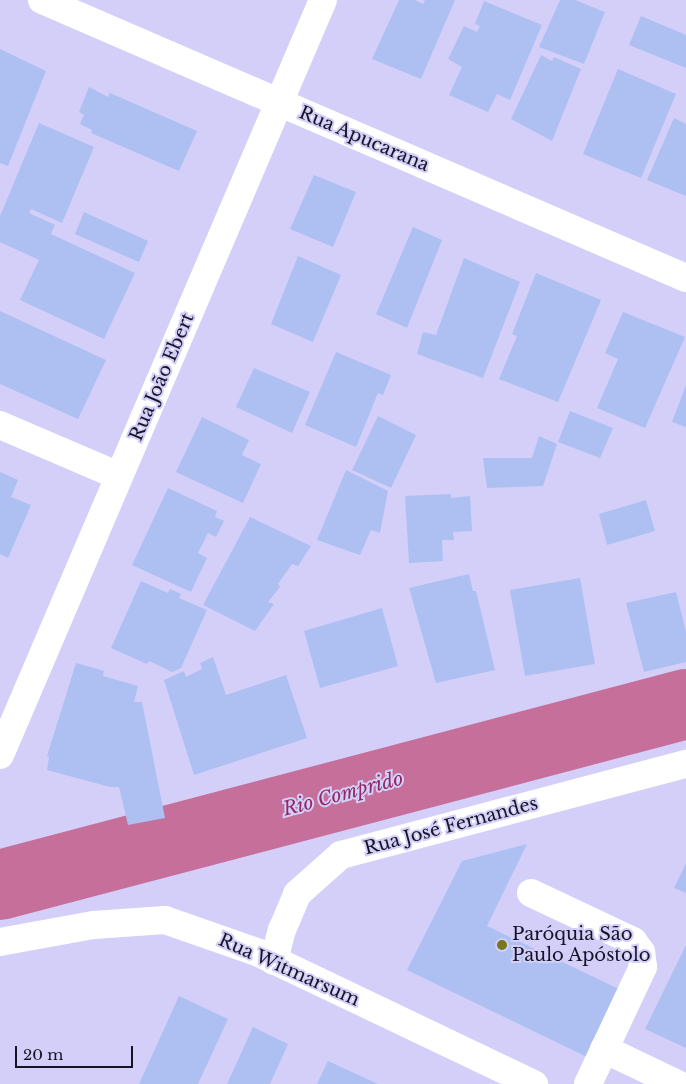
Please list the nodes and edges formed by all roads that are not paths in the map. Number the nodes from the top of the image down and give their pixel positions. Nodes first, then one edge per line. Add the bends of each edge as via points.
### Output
1 (42, 0) edge
2 (323, 0) edge
3 (280, 102) junction
4 (686, 278) edge
5 (0, 425) edge
6 (119, 476) junction
7 (0, 755) edge
8 (686, 764) edge
9 (531, 893) dead end
10 (0, 942) edge
11 (274, 961) junction
12 (604, 1050) junction
13 (534, 1084) edge
14 (588, 1084) edge
15 (677, 1084) edge

1 - 3 street, Rua Apucarana
2 - 3 street, Rua João Ebert
3 - 4 street, Rua Apucarana
3 - 6 street, Rua João Ebert
5 - 6 street
6 - 7 street, Rua João Ebert
8 - 11 street, Rua José Fernandes via 341,855 297,894
9 - 12 street via 633,941 642,952 643,967
10 - 11 street, Rua Witmarsum via 94,925 165,920
11 - 13 street, Rua Witmarsum
12 - 14 street
12 - 15 street

